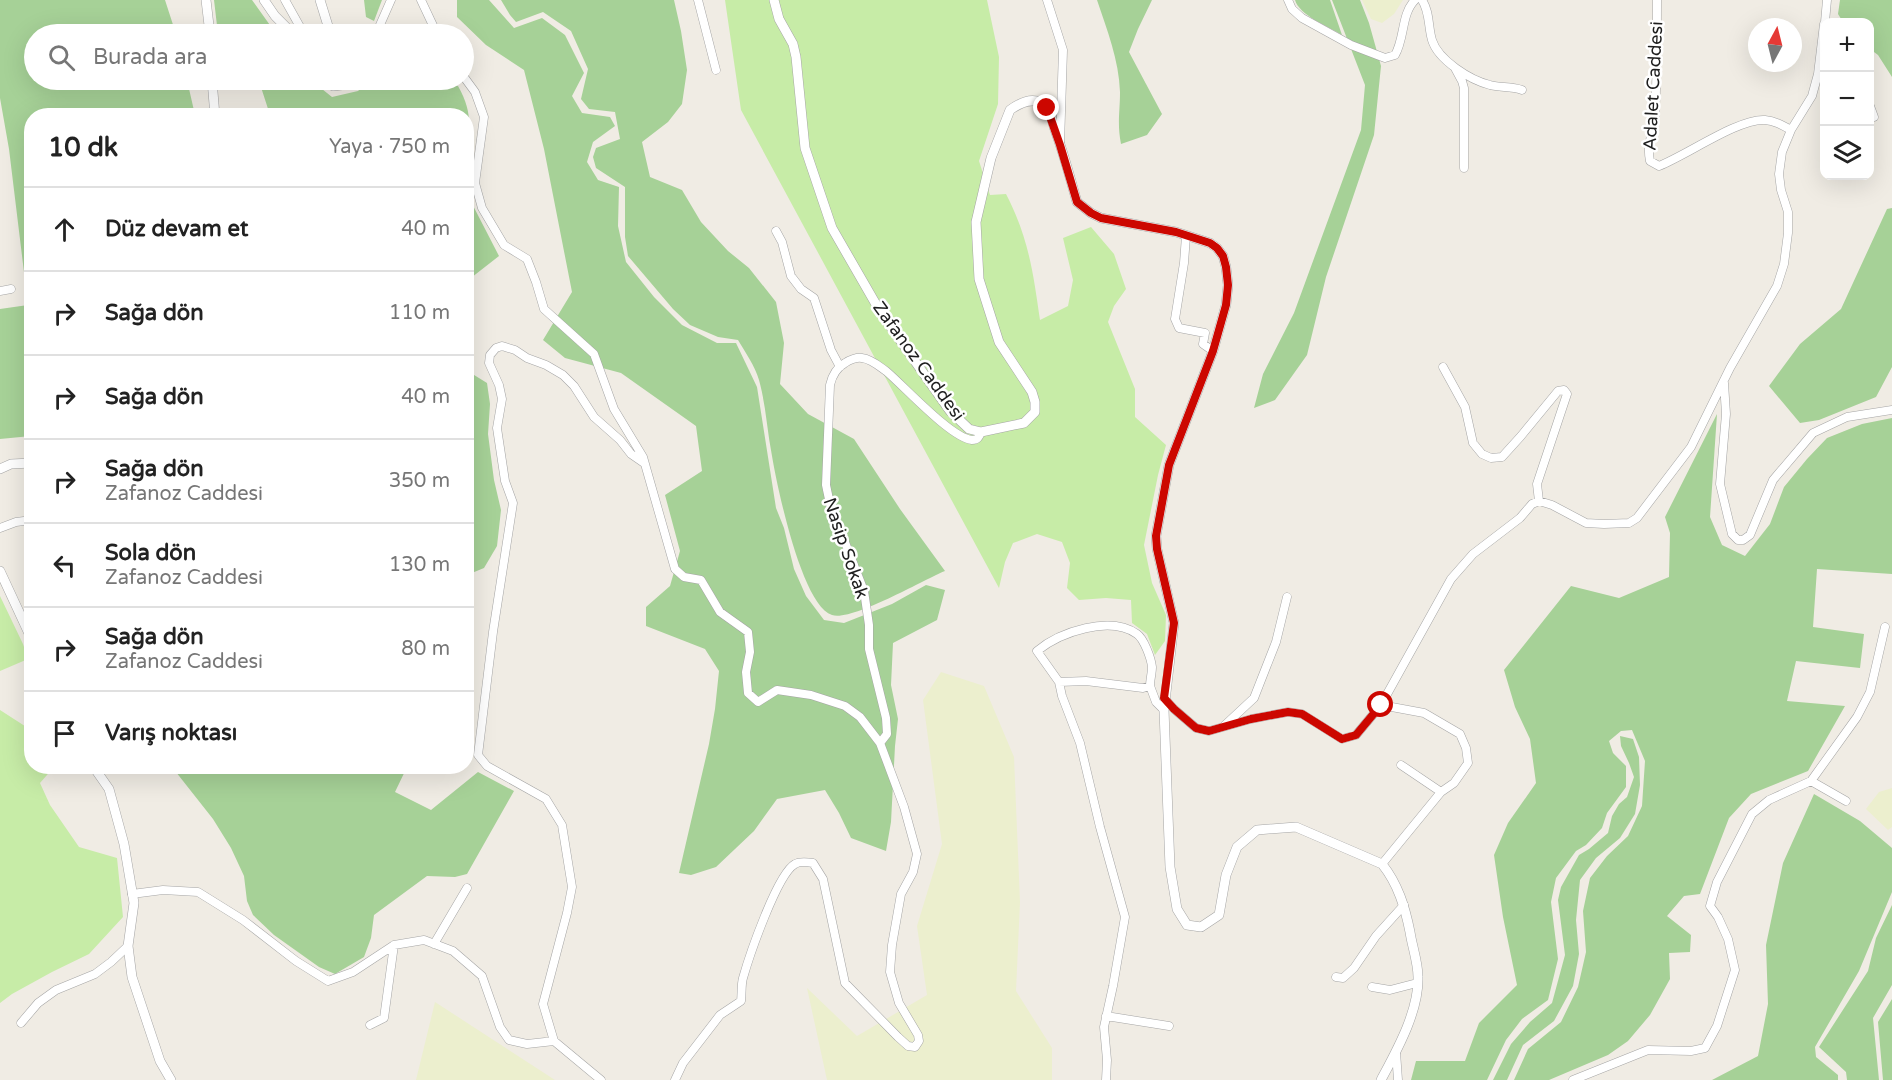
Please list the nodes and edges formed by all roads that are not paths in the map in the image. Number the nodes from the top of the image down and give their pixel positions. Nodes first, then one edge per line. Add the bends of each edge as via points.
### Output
1 (206, 0) edge
2 (264, 0) edge
3 (285, 0) edge
4 (320, 0) edge
5 (391, 0) edge
6 (421, 0) edge
7 (698, 0) edge
8 (774, 0) edge
9 (1047, 0) edge
10 (1288, 0) edge
11 (1416, 0) edge
12 (1422, 0) edge
13 (1657, 0) edge
14 (1827, 0) edge
15 (1825, 18) edge
16 (209, 24) edge
17 (283, 24) edge
18 (298, 24) edge
19 (327, 24) edge
20 (380, 24) edge
21 (432, 24) edge
22 (1454, 66) junction
23 (716, 70) dead end
24 (1820, 77) edge
25 (213, 90) edge
26 (473, 90) edge
27 (1522, 90) dead end
28 (214, 108) edge
29 (1791, 130) junction
30 (1060, 145) junction
31 (1464, 168) dead end
32 (776, 231) dead end
33 (1186, 236) junction
34 (11, 289) dead end
35 (0, 291) edge
36 (1213, 351) junction
37 (840, 366) junction
38 (1443, 367) dead end
39 (1723, 381) junction
40 (1892, 410) edge
41 (981, 432) junction
42 (24, 463) edge
43 (644, 463) junction
44 (0, 469) edge
45 (1539, 501) junction
46 (24, 520) edge
47 (0, 528) edge
48 (0, 571) edge
49 (1287, 597) dead end
50 (24, 622) edge
51 (1885, 627) dead end
52 (1059, 682) junction
53 (1150, 686) junction
54 (1164, 698) junction
55 (1381, 705) junction
56 (1164, 710) junction
57 (1224, 727) junction
58 (880, 742) junction
59 (1401, 765) dead end
60 (99, 774) edge
61 (1811, 781) junction
62 (1441, 792) junction
63 (1846, 801) dead end
64 (1382, 864) junction
65 (467, 888) dead end
66 (132, 894) junction
67 (1404, 904) junction
68 (434, 944) junction
69 (394, 945) junction
70 (128, 946) junction
71 (1336, 977) dead end
72 (1417, 983) junction
73 (1372, 987) dead end
74 (1106, 1016) junction
75 (21, 1023) dead end
76 (370, 1025) dead end
77 (1169, 1026) dead end
78 (554, 1041) junction
79 (1396, 1052) junction
80 (171, 1080) edge
81 (601, 1080) edge
82 (675, 1080) edge
83 (1106, 1080) edge
84 (1381, 1080) edge
85 (1398, 1080) edge
86 (1573, 1080) edge

1 - 16 street
2 - 17 street
3 - 18 street
4 - 19 street
5 - 20 street
6 - 21 street
7 - 23 street
8 - 41 street, Zafanoz Caddesi via 793,44 805,148 832,228 881,313 950,411 969,429
9 - 30 street via 1063,50
10 - 11 street via 1302,18 1351,45 1385,58 1399,49 1408,9
12 - 22 street via 1435,47
13 - 29 street, Adalet Caddesi via 1658,70 1655,120 1647,148 1650,161 1659,166 1668,163 1743,123 1777,122
14 - 15 street
22 - 27 street via 1491,86
22 - 31 street via 1464,88
24 - 29 street
25 - 28 street
26 - 43 street via 484,117 475,183 482,208 504,244 527,259 544,309 594,354 614,409
29 - 39 street via 1779,174 1788,212 1784,264 1777,286
30 - 33 street, Zafanoz Caddesi via 1077,202 1083,207 1101,218
30 - 41 street, Zafanoz Caddesi via 1047,108 1033,100 1024,101 1010,110 991,158 976,222 979,279 999,342 1032,392 1035,412 1024,423
32 - 37 street via 791,276 814,298
33 - 36 street, Zafanoz Caddesi via 1217,248 1226,267 1226,305
33 - 36 street via 1175,319 1179,328 1205,333 1203,344
34 - 35 street
36 - 54 street, Zafanoz Caddesi via 1169,465 1156,536 1174,623
37 - 41 street via 856,358 869,360 952,430 971,440
37 - 58 street, Nasip Sokak via 830,385 826,485 864,591 869,649 886,718 887,734
38 - 45 street via 1465,407 1473,443 1491,458 1502,457 1558,390 1567,394 1537,484
39 - 40 street via 1726,414 1720,484 1732,534 1738,540 1750,535 1773,480 1813,433 1847,417
39 - 45 street via 1691,447 1637,518 1629,523 1586,523
42 - 44 street
43 - 58 street via 675,569 684,577 701,580 720,612 748,632 748,693 758,702 777,690 845,706 860,717
43 - 78 street via 594,417 563,375 502,346 490,355 489,363 502,399 497,428 513,503 478,755 487,766 546,799 561,825 572,887 543,1004
45 - 55 street via 1473,554 1451,579
46 - 47 street
48 - 50 street
49 - 57 street via 1276,642 1254,698
51 - 61 street via 1870,692
52 - 53 street
52 - 53 street via 1037,651 1070,633 1102,626 1122,627 1138,635 1152,667
52 - 74 street via 1080,743 1125,917
53 - 56 street
54 - 56 street, Zafanoz Caddesi
54 - 57 street via 1196,728 1209,731
55 - 57 street via 1356,735 1342,739 1302,714 1288,712
55 - 62 street via 1424,713 1460,734 1468,763 1454,783
56 - 64 street, Zafanoz Caddesi via 1170,867 1176,909 1186,925 1201,927 1219,915 1226,875 1237,847 1257,830 1296,827
58 - 82 street via 917,854 914,872 901,894 890,972 899,1003 919,1041 915,1047 908,1046 846,983 823,879 813,863 805,862 794,864 775,894 742,980 741,1001 720,1015 683,1063
59 - 62 street
60 - 66 street via 109,789
61 - 63 street
61 - 86 street via 1769,800 1752,814 1717,882 1710,906 1728,939 1735,970 1717,1026 1705,1048 1691,1052 1648,1050
62 - 64 street
64 - 67 street
65 - 68 street
66 - 69 street via 163,890 198,892 328,981 353,972
66 - 70 street
67 - 71 street via 1354,968 1343,978
67 - 72 street
68 - 69 street via 424,940
68 - 78 street via 453,951 483,976 500,1027 509,1040 527,1044
69 - 76 street via 384,1018
70 - 75 street via 95,974 56,990
70 - 80 street via 132,978 160,1061
72 - 73 street via 1390,990
72 - 79 street via 1413,1012
74 - 77 street
74 - 83 street
78 - 81 street
79 - 84 street
79 - 85 street

